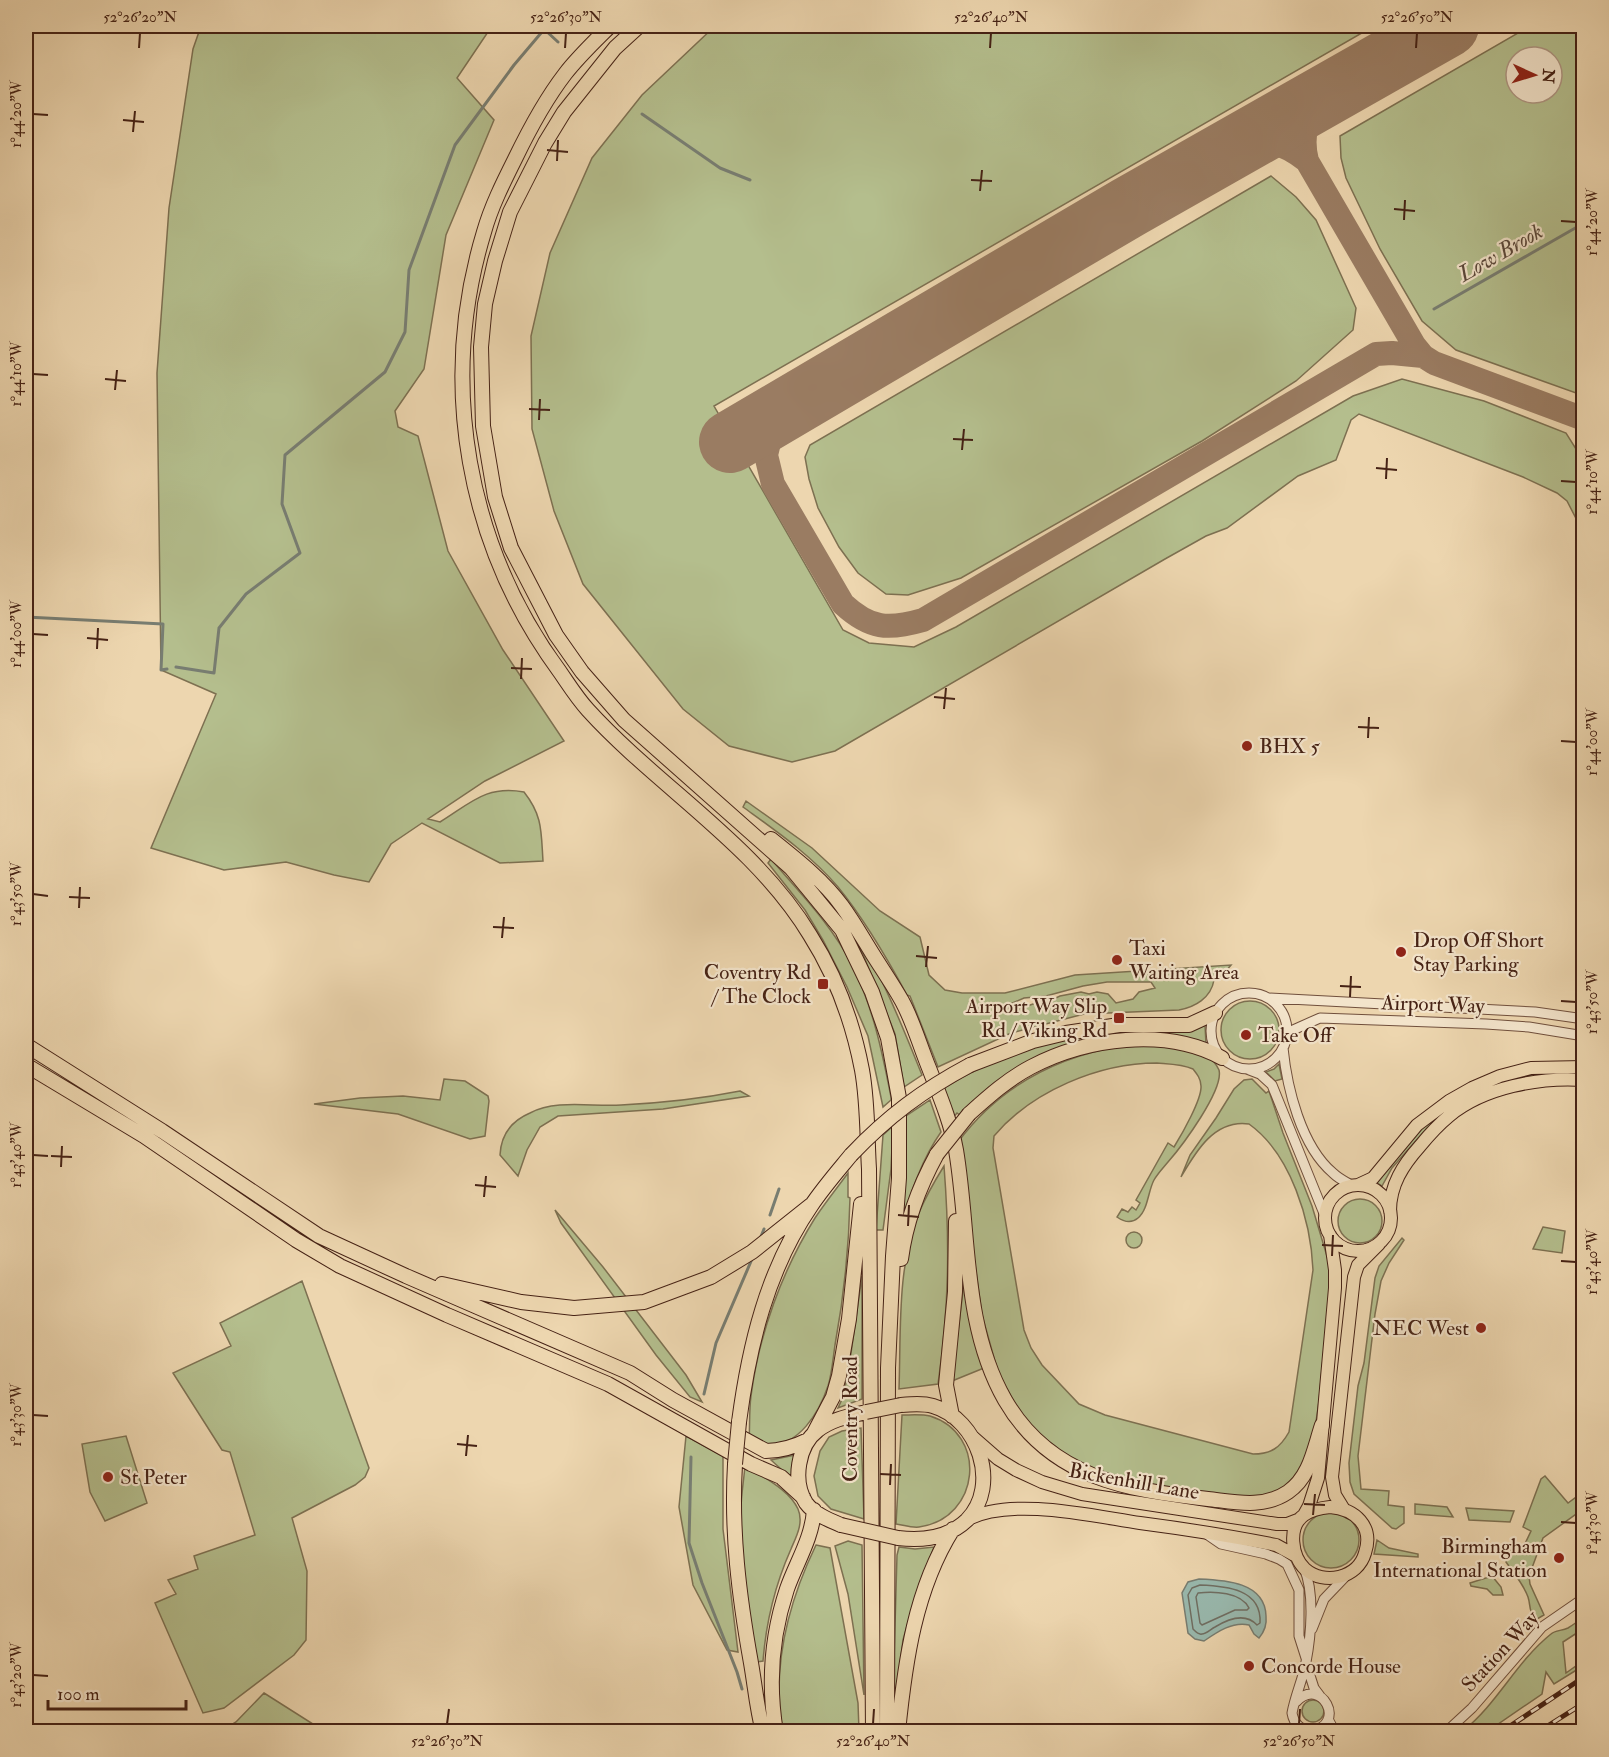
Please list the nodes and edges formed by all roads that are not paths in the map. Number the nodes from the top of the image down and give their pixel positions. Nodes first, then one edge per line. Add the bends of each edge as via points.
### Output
1 (610, 26) edge
2 (639, 26) edge
3 (713, 798) junction
4 (1269, 998) junction
5 (1215, 1013) junction
6 (1584, 1019) edge
7 (1584, 1036) edge
8 (1286, 1037) junction
9 (26, 1045) edge
10 (1283, 1048) junction
11 (1222, 1058) junction
12 (26, 1065) edge
13 (1584, 1067) edge
14 (1247, 1069) junction
15 (26, 1075) edge
16 (1584, 1080) edge
17 (94, 1106) junction
18 (866, 1121) junction
19 (956, 1150) junction
20 (1356, 1186) junction
21 (811, 1205) junction
22 (1390, 1211) junction
23 (1325, 1216) junction
24 (1330, 1235) junction
25 (1379, 1244) junction
26 (406, 1276) junction
27 (952, 1416) junction
28 (1322, 1425) junction
29 (811, 1437) junction
30 (974, 1438) junction
31 (803, 1497) junction
32 (887, 1498) junction
33 (1343, 1508) junction
34 (814, 1510) junction
35 (1302, 1517) junction
36 (968, 1519) junction
37 (953, 1529) junction
38 (1204, 1533) junction
39 (1296, 1556) junction
40 (1304, 1568) junction
41 (1346, 1575) junction
42 (1584, 1598) edge
43 (1310, 1634) junction
44 (1306, 1660) junction
45 (753, 1674) junction
46 (1320, 1696) junction
47 (1296, 1702) junction
48 (1328, 1719) junction
49 (763, 1731) edge
50 (769, 1731) edge
51 (776, 1731) edge
52 (873, 1731) edge
53 (887, 1731) edge
54 (898, 1731) edge
55 (1312, 1731) edge
56 (1335, 1731) edge
57 (1446, 1731) edge

1 - 18 highway, Coventry Road via 566,73 530,128 497,195 484,232 463,339 465,422 477,502 521,614 586,708 760,871 811,936 846,1011 862,1072
2 - 3 highway via 615,48 564,112 510,212 485,304 481,347 483,426 495,496 511,548 556,635 624,720
3 - 19 highway via 799,861 841,904 902,1001 943,1103
3 - 32 highway, Coventry Road via 790,868 842,930 872,992 888,1038 899,1098 899,1178 888,1368
4 - 5 street via 1249,992 1232,996
4 - 6 street, Airport Way via 1535,1012
4 - 8 street via 1285,1019
5 - 11 street via 1211,1038
5 - 21 highway, bridge via 1189,1025 1119,1025 1066,1033 970,1065 912,1100 877,1128
7 - 8 street, Airport Way via 1486,1024 1320,1018
8 - 10 street
9 - 26 highway via 319,1236
10 - 14 street via 1275,1059
10 - 20 street via 1287,1079 1306,1134 1333,1173
11 - 14 street
11 - 32 highway, bridge via 1205,1048 1146,1039 1063,1054 1031,1067 996,1091 969,1114 938,1154 920,1186 903,1245
12 - 17 highway
13 - 20 main road via 1532,1068 1472,1088 1417,1125 1373,1178
14 - 23 street via 1272,1085
15 - 17 highway
16 - 22 main road via 1556,1078 1510,1087 1450,1114 1407,1161 1390,1194
17 - 31 highway via 340,1266 608,1383 781,1478
18 - 29 highway via 849,1319 833,1397
18 - 52 highway, Coventry Road
19 - 27 highway via 956,1293 946,1385
19 - 28 highway via 982,1344 1012,1411 1057,1457 1098,1478 1133,1488 1260,1503 1280,1497 1299,1482
20 - 22 main road via 1375,1190
20 - 23 main road via 1337,1193
21 - 26 highway via 752,1252 711,1277 644,1302 574,1308 521,1302
21 - 45 highway, bridge via 765,1299 745,1376 739,1422 733,1495 734,1554
22 - 25 main road via 1389,1229
23 - 24 main road
24 - 25 main road via 1343,1248 1352,1250
24 - 28 main road via 1335,1288
25 - 33 main road via 1358,1265 1354,1277 1332,1477 1335,1496
26 - 29 highway via 630,1373 766,1452 793,1448
27 - 29 highway, bridge via 931,1406 901,1405 834,1421
27 - 30 highway
28 - 35 main road via 1318,1478
29 - 31 highway via 799,1466
30 - 35 main road, Bickenhill Lane via 1016,1470 1082,1494 1277,1524
30 - 36 highway via 983,1478 981,1493
31 - 34 highway
32 - 53 highway, Coventry Road
33 - 35 main road via 1321,1508
33 - 41 main road via 1360,1520 1367,1537 1362,1562
34 - 37 highway, bridge via 841,1525 898,1538 924,1539
34 - 51 highway via 811,1532 786,1592 773,1650
35 - 39 main road via 1293,1539
36 - 37 highway
36 - 38 main road, Bickenhill Lane via 1012,1509 1039,1509
37 - 54 highway via 933,1564 924,1590
38 - 39 main road, Bickenhill Lane via 1276,1545
38 - 44 street via 1221,1544 1266,1554 1287,1564 1299,1590 1299,1636
39 - 40 main road
40 - 41 main road via 1329,1577
40 - 43 street via 1310,1597
41 - 43 street via 1324,1599
42 - 57 street, Station Way via 1542,1627 1472,1708
43 - 44 street
44 - 46 street
44 - 47 street
45 - 49 highway
45 - 50 highway
46 - 47 street via 1307,1694
46 - 48 street via 1328,1704
47 - 55 street via 1292,1713 1296,1723
48 - 55 street via 1322,1728
48 - 56 street

